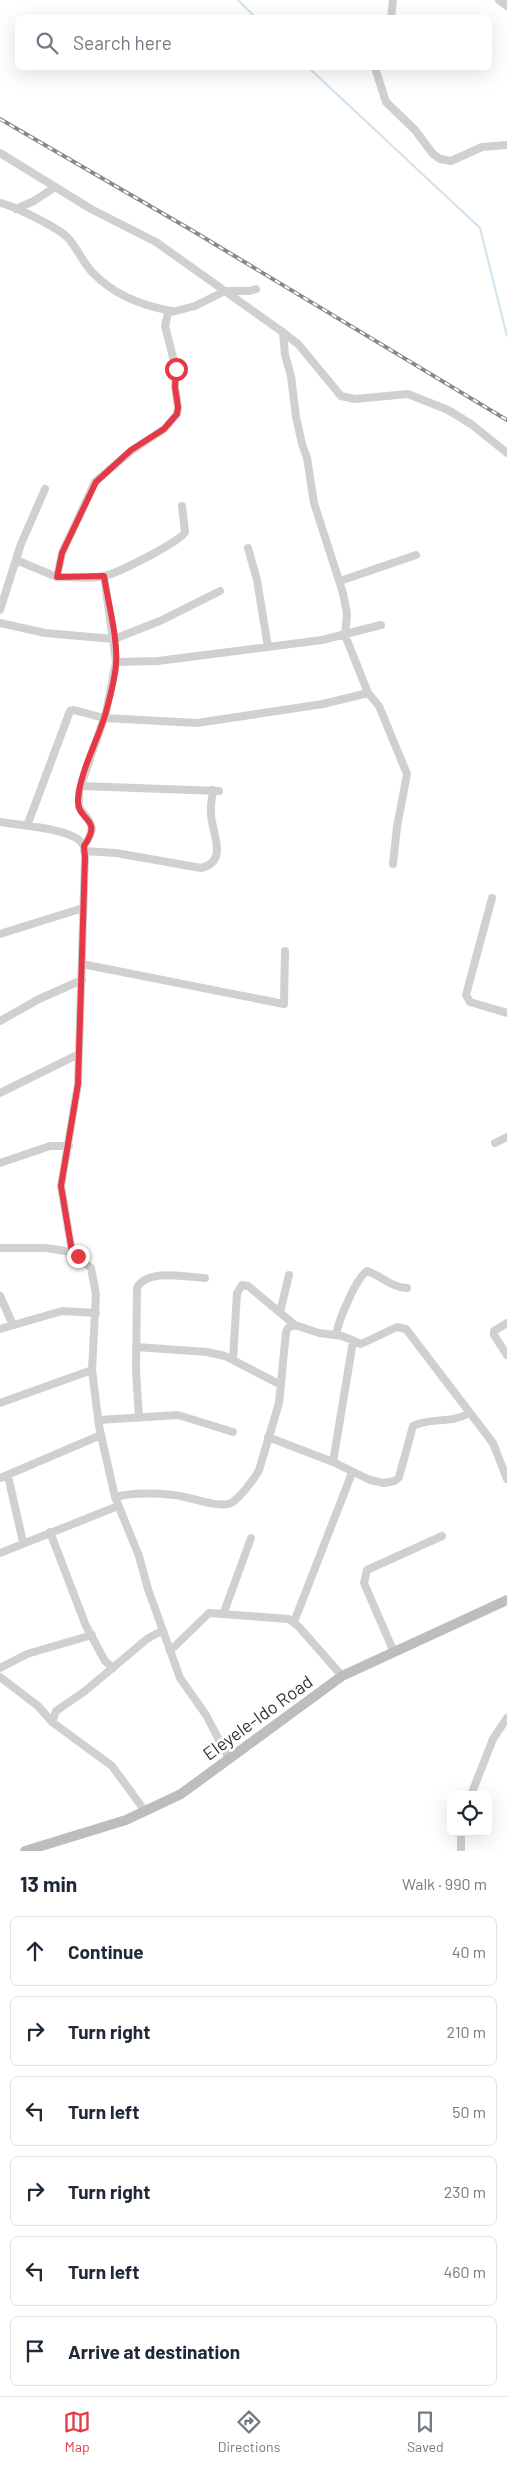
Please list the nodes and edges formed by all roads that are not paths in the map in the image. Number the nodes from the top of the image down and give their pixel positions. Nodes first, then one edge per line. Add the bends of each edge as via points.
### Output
1 (393, 0) edge
2 (500, 0) edge
3 (507, 6) edge
4 (391, 15) edge
5 (375, 70) edge
6 (507, 145) edge
7 (0, 153) edge
8 (55, 187) junction
9 (0, 203) edge
10 (16, 209) junction
11 (256, 289) dead end
12 (225, 292) junction
13 (172, 311) junction
14 (283, 332) junction
15 (507, 453) edge
16 (45, 489) dead end
17 (182, 506) dead end
18 (248, 548) dead end
19 (416, 555) dead end
20 (16, 560) junction
21 (104, 576) junction
22 (57, 577) junction
23 (340, 581) junction
24 (220, 591) dead end
25 (0, 610) edge
26 (0, 623) edge
27 (381, 625) dead end
28 (345, 635) junction
29 (114, 639) junction
30 (268, 646) junction
31 (116, 662) junction
32 (368, 693) junction
33 (104, 718) junction
34 (81, 786) junction
35 (0, 822) edge
36 (26, 826) junction
37 (84, 848) junction
38 (393, 864) dead end
39 (492, 898) dead end
40 (83, 908) junction
41 (0, 934) edge
42 (285, 951) dead end
43 (82, 964) junction
44 (82, 980) junction
45 (507, 1013) edge
46 (0, 1021) edge
47 (79, 1054) junction
48 (0, 1093) edge
49 (507, 1136) edge
50 (494, 1143) dead end
51 (69, 1146) junction
52 (0, 1163) edge
53 (0, 1248) edge
54 (72, 1252) junction
55 (289, 1275) dead end
56 (205, 1278) dead end
57 (407, 1288) dead end
58 (0, 1296) edge
59 (280, 1312) junction
60 (96, 1313) junction
61 (507, 1323) edge
62 (13, 1325) junction
63 (295, 1325) junction
64 (0, 1329) edge
65 (336, 1334) junction
66 (353, 1341) junction
67 (136, 1347) junction
68 (507, 1355) edge
69 (233, 1360) junction
70 (92, 1370) junction
71 (281, 1385) junction
72 (0, 1403) edge
73 (469, 1413) junction
74 (139, 1418) junction
75 (99, 1420) junction
76 (233, 1432) dead end
77 (101, 1435) junction
78 (268, 1437) junction
79 (333, 1462) junction
80 (352, 1473) junction
81 (4, 1477) edge
82 (507, 1479) edge
83 (115, 1497) junction
84 (118, 1506) junction
85 (50, 1532) junction
86 (442, 1536) dead end
87 (251, 1538) dead end
88 (23, 1542) junction
89 (0, 1553) edge
90 (507, 1600) edge
91 (224, 1612) junction
92 (294, 1622) junction
93 (163, 1630) junction
94 (92, 1635) junction
95 (170, 1650) junction
96 (393, 1650) junction
97 (0, 1668) edge
98 (113, 1668) junction
99 (342, 1676) junction
100 (0, 1677) edge
101 (507, 1718) edge
102 (52, 1722) junction
103 (230, 1759) junction
104 (473, 1791) edge
105 (145, 1811) junction
106 (461, 1836) edge
107 (25, 1851) edge
108 (461, 1851) edge

1 - 4 street
2 - 3 street
5 - 6 street via 386,102 415,130 433,154 444,161 482,147
7 - 8 street
8 - 10 street
8 - 12 street via 156,242
9 - 10 street
10 - 13 street via 65,235 92,272 108,285 131,300
11 - 12 street
12 - 13 street via 195,306
12 - 14 street
13 - 22 street via 165,319 165,326 176,369 177,414 164,429 131,450 96,482 62,553
14 - 15 street via 298,344 341,396 355,399 408,394 448,410
14 - 23 street via 314,503
16 - 20 street
17 - 21 street via 184,536 145,559
18 - 30 street
19 - 23 street
20 - 22 street
20 - 25 street
21 - 22 street
21 - 29 street
23 - 28 street via 347,614
24 - 29 street via 160,621
26 - 29 street via 45,633
27 - 28 street
28 - 30 street
28 - 32 street
29 - 31 street
30 - 31 street via 158,661
31 - 33 street
32 - 33 street via 219,722 166,723
32 - 38 street via 379,706 407,774
33 - 34 street
33 - 36 street via 74,710 68,714
34 - 37 street via 78,805 92,827
34 - 37 street via 216,790 211,812 218,856 210,866 201,868
35 - 36 street
36 - 37 street via 65,833 77,838
37 - 40 street
39 - 45 street via 466,995 470,1002
40 - 41 street
40 - 43 street
42 - 43 street via 284,1004
43 - 44 street
44 - 46 street via 38,999
44 - 47 street
47 - 48 street
47 - 51 street via 77,1099
49 - 50 street
51 - 52 street via 50,1146
51 - 54 street via 61,1191
53 - 54 street via 46,1248
54 - 60 street via 86,1262 94,1275
55 - 59 street
56 - 67 street via 149,1277 140,1283 136,1300
57 - 65 street via 395,1288 377,1274 367,1271 359,1276
58 - 62 street
59 - 63 street
59 - 69 street via 248,1286 240,1287
60 - 62 street via 62,1311
60 - 70 street
61 - 68 street via 494,1331
62 - 64 street
63 - 65 street via 319,1333
63 - 71 street via 286,1332
65 - 66 street
66 - 73 street via 364,1344 397,1327 406,1329
66 - 79 street
67 - 69 street via 196,1349
67 - 74 street
69 - 71 street
70 - 72 street
70 - 75 street
71 - 78 street
73 - 80 street via 413,1426 402,1470 395,1481 384,1483
73 - 82 street via 493,1443
74 - 75 street
74 - 76 street via 178,1415
75 - 77 street
77 - 81 street
77 - 83 street
78 - 79 street
78 - 83 street via 255,1478 231,1503 175,1495
79 - 80 street
80 - 92 street
81 - 88 street
83 - 84 street
84 - 85 street
84 - 93 street via 139,1556
85 - 88 street
85 - 94 street
86 - 96 street via 367,1570 364,1583
87 - 91 street
88 - 89 street
90 - 96 main road, Eleyele-Ido Road
91 - 92 street via 280,1617
91 - 95 street via 207,1614
92 - 99 street
93 - 95 street
93 - 98 street via 147,1639
94 - 97 street via 26,1654
94 - 98 street via 105,1661
95 - 103 street via 180,1678 206,1715
96 - 99 main road, Eleyele-Ido Road
98 - 102 street via 56,1711
99 - 103 main road, Eleyele-Ido Road
100 - 102 street via 38,1706
101 - 104 street via 494,1739
102 - 105 street via 112,1766
103 - 105 main road, Eleyele-Ido Road via 181,1794
105 - 107 main road, Eleyele-Ido Road via 126,1820
106 - 108 street

